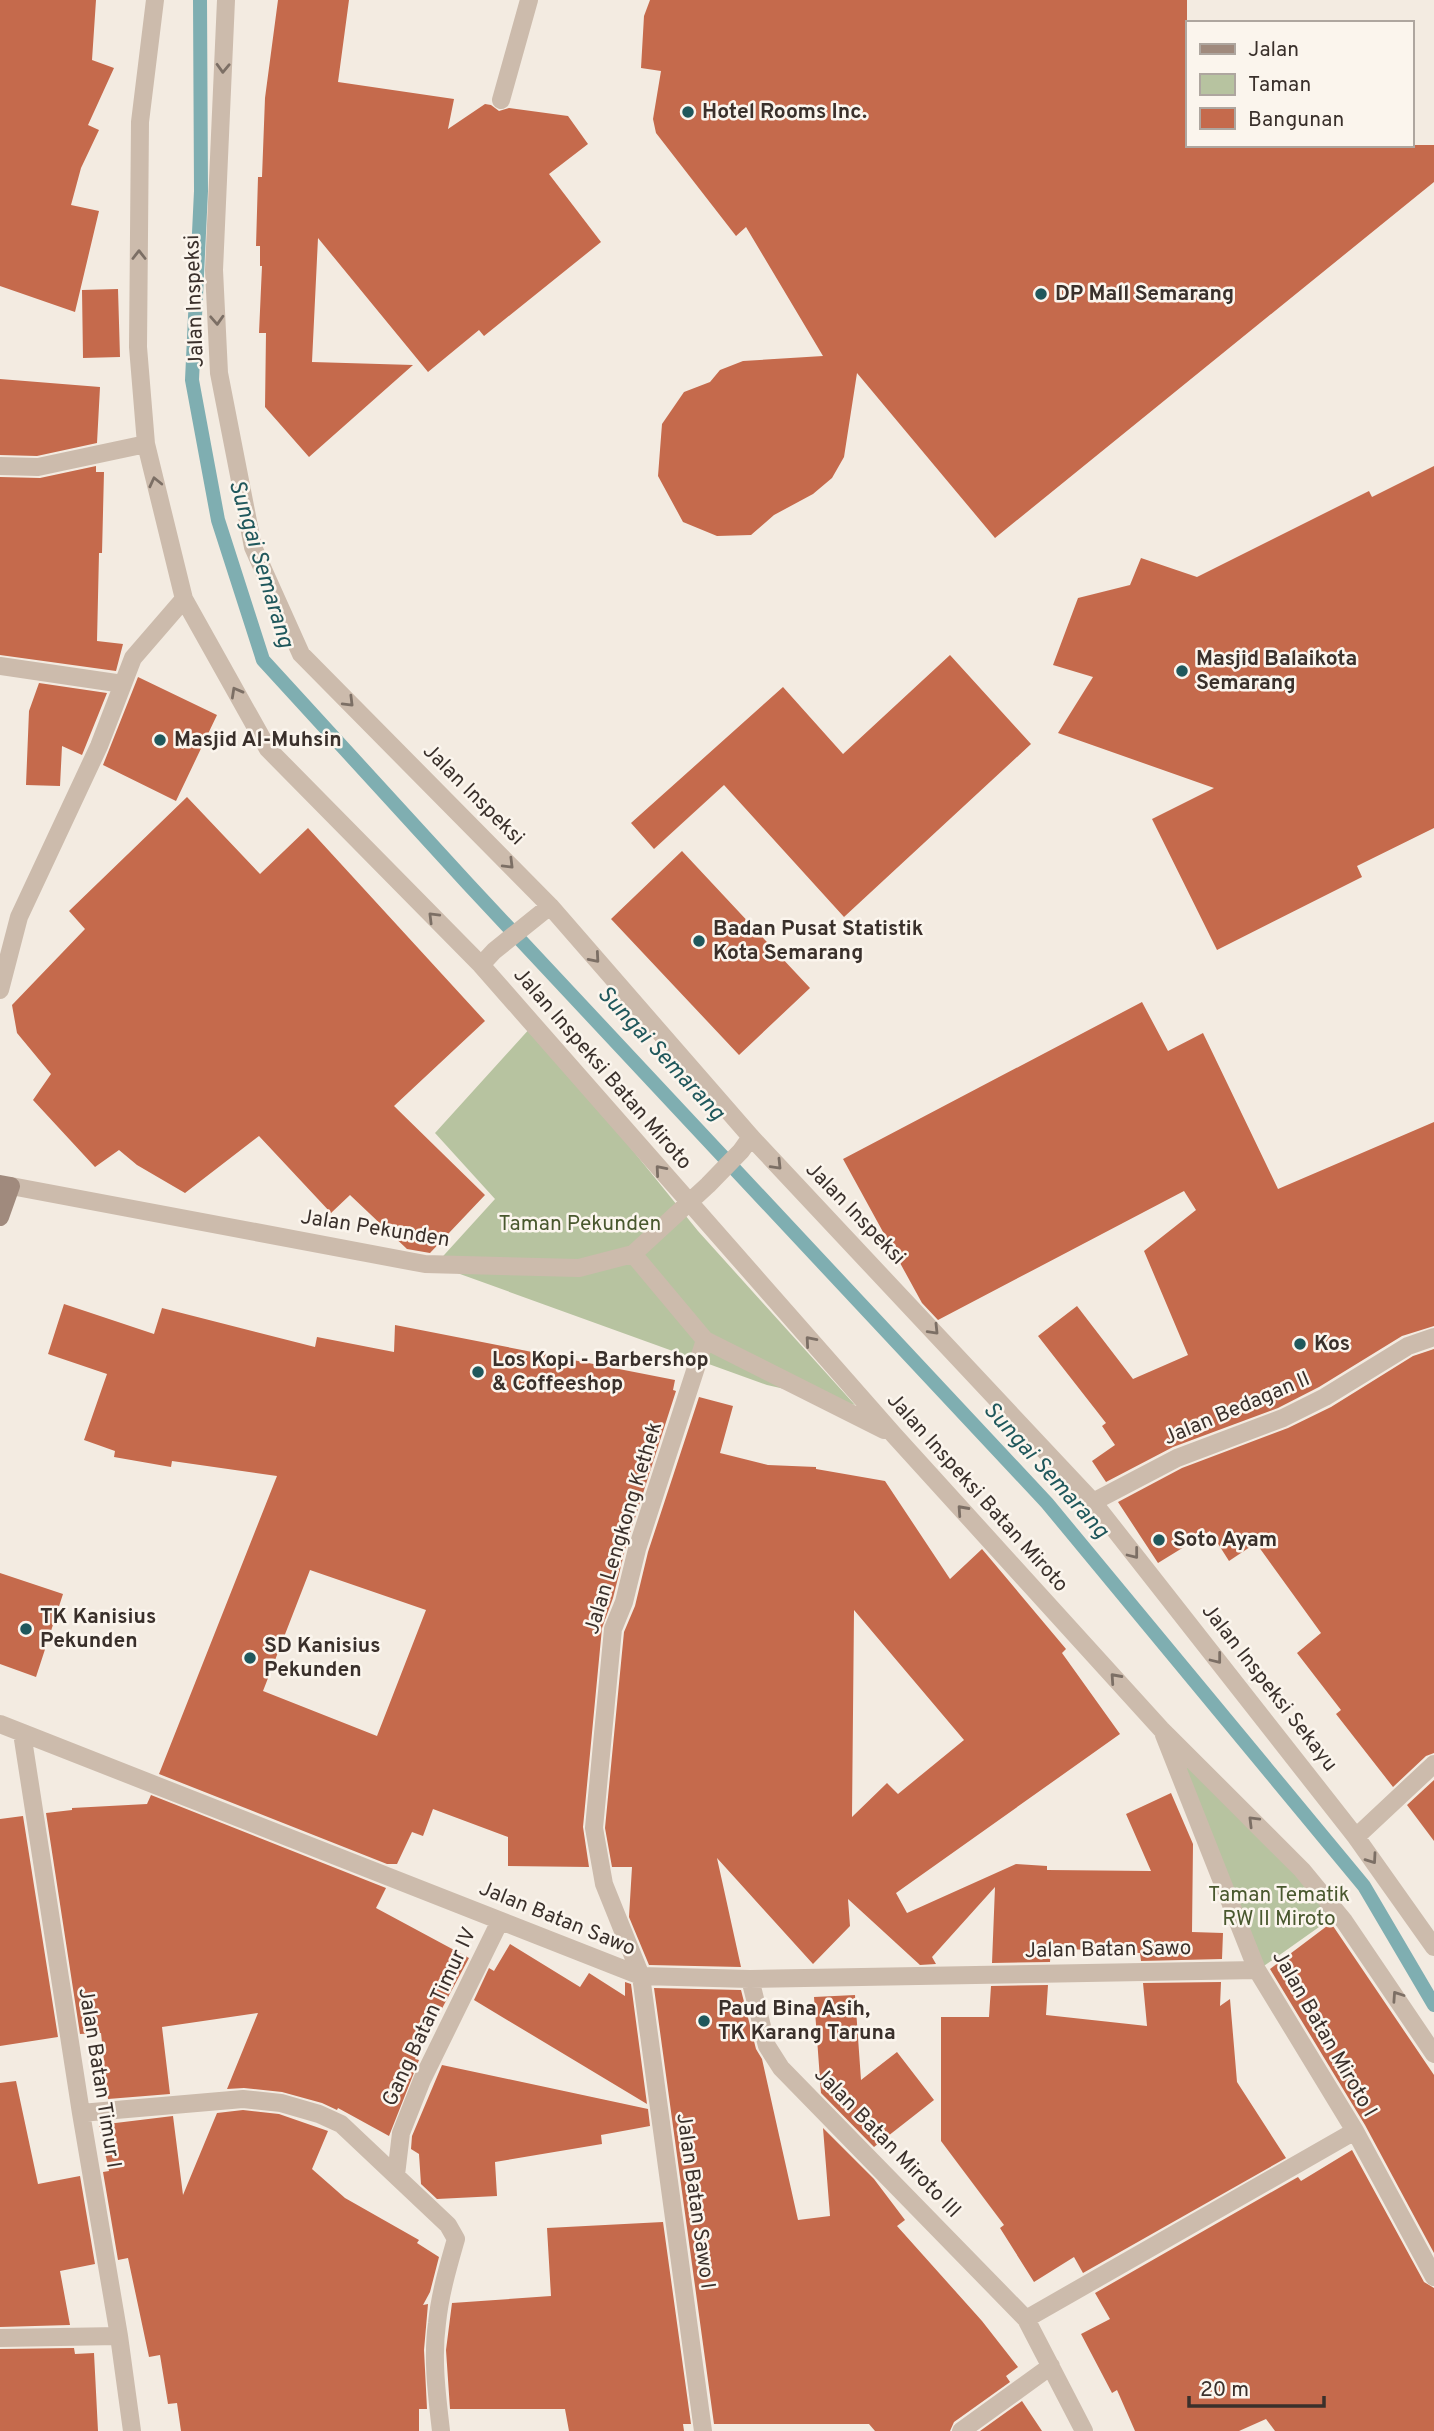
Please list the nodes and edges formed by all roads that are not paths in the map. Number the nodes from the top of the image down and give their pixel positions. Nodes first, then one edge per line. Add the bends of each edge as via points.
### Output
1 (155, 0) edge
2 (226, 0) edge
3 (526, 1) edge
4 (501, 100) dead end
5 (146, 444) junction
6 (0, 466) edge
7 (184, 600) junction
8 (0, 666) edge
9 (123, 684) junction
10 (547, 909) junction
11 (481, 965) junction
12 (0, 990) edge
13 (746, 1144) junction
14 (6, 1185) edge
15 (688, 1202) junction
16 (0, 1217) edge
17 (634, 1254) junction
18 (1434, 1337) edge
19 (705, 1340) junction
20 (894, 1435) junction
21 (1058, 1465) joint
22 (1093, 1502) junction
23 (0, 1724) edge
24 (1161, 1728) junction
25 (22, 1732) junction
26 (1434, 1764) edge
27 (1356, 1837) junction
28 (500, 1921) junction
29 (1434, 1947) edge
30 (1257, 1970) junction
31 (641, 1976) junction
32 (750, 1979) junction
33 (1434, 2053) edge
34 (80, 2113) junction
35 (1355, 2132) junction
36 (396, 2175) junction
37 (1434, 2277) edge
38 (1026, 2319) junction
39 (119, 2336) junction
40 (0, 2339) edge
41 (1051, 2366) junction
42 (132, 2431) edge
43 (441, 2431) edge
44 (704, 2431) edge
45 (961, 2431) edge
46 (1084, 2431) edge

5 -> 1 street, Jalan Inspeksi Batan Miroto via 138,347 140,122
2 -> 10 street, Jalan Inspeksi via 214,270 219,373 253,547 301,654
3 - 4 street
5 - 6 street via 38,467
7 -> 5 street, Jalan Inspeksi Batan Miroto
7 - 9 street via 133,658
11 -> 7 street, Jalan Inspeksi Batan Miroto via 268,749
8 - 9 street
9 - 12 street via 19,917
10 - 11 street, Jalan Inspeksi Batan Miroto
10 -> 13 street, Jalan Inspeksi
15 -> 11 street, Jalan Inspeksi Batan Miroto
13 - 15 street
13 -> 21 street, Jalan Inspeksi via 945,1342
14 - 16 main road
14 - 17 street, Jalan Pekunden via 425,1264 579,1268
15 - 17 street
20 -> 15 street, Jalan Inspeksi Batan Miroto
17 - 19 street
18 - 22 street, Jalan Bedagan II via 1408,1346 1283,1418 1177,1458
19 - 20 street
19 - 31 street, Jalan Lengkong Kethek via 613,1629 597,1779 594,1828 604,1884
24 -> 20 street, Jalan Inspeksi Batan Miroto
21 - 22 street, Jalan Inspeksi Sekayu
22 -> 27 street, Jalan Inspeksi Sekayu
23 - 25 street, Jalan Batan Sawo
24 - 30 street, Jalan Batan Miroto I
33 -> 24 street, Jalan Inspeksi Batan Miroto via 1345,1921 1302,1870
25 - 28 street, Jalan Batan Sawo
25 - 34 street, Jalan Batan Timur I
26 - 27 street
27 -> 29 street, Jalan Inspeksi Sekayu
28 - 31 street, Jalan Batan Sawo
28 - 36 street, Gang Batan Timur IV via 422,2080 401,2133
30 - 32 street, Jalan Batan Sawo
30 - 35 street, Jalan Batan Miroto I
31 - 32 street, Jalan Batan Sawo
31 - 44 street, Jalan Batan Sawo I
32 - 38 street, Jalan Batan Miroto III via 766,2046 781,2068
34 - 36 street via 243,2099 281,2103 341,2124
34 - 39 street, Jalan Batan Timur I
35 - 37 street, Jalan Batan Miroto I
35 - 38 street
36 - 43 street via 448,2225 456,2239 436,2325
38 - 41 street, Jalan Batan Miroto III
39 - 40 street
39 - 42 street, Jalan Batan Timur I
41 - 45 street
41 - 46 street, Jalan Batan Miroto III

